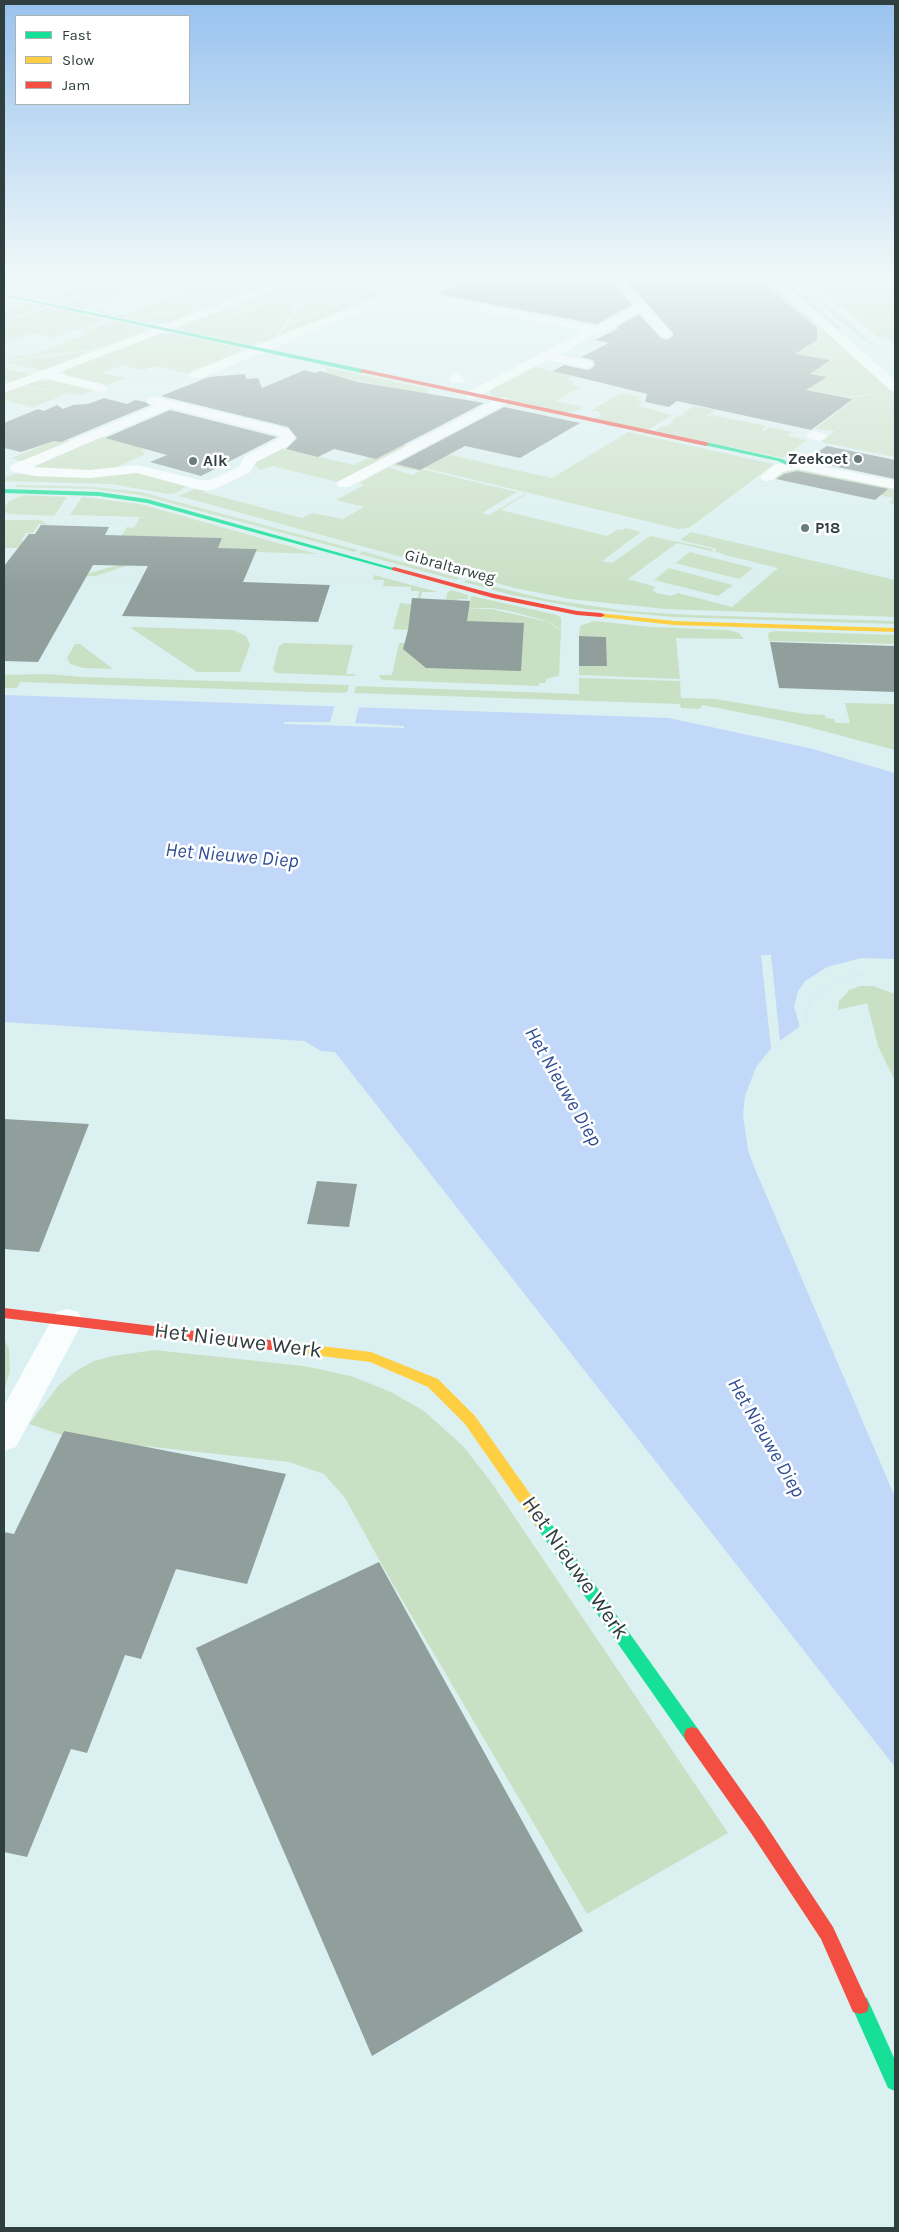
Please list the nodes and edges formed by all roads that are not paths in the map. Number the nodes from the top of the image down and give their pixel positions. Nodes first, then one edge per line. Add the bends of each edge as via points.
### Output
1 (24, 381) edge
2 (72, 381) edge
3 (428, 381) edge
4 (496, 381) edge
5 (100, 388) dead end
6 (4, 389) edge
7 (480, 389) junction
8 (153, 400) dead end
9 (500, 401) junction
10 (169, 404) junction
11 (398, 442) dead end
12 (415, 446) junction
13 (791, 466) junction
14 (10, 469) edge
15 (767, 477) dead end
16 (344, 484) dead end
17 (895, 485) edge
18 (6, 493) edge
19 (895, 630) edge
20 (4, 1313) edge
21 (67, 1321) junction
22 (4, 1437) edge
23 (895, 2082) edge

1 - 6 street
2 - 5 street
3 - 7 street
4 - 7 street
7 - 9 street
8 - 10 street
9 - 12 street
9 - 13 street via 780,460
10 - 14 street
10 - 14 street via 283,432 288,438 249,460 244,470 212,485 200,485 137,469 88,474
11 - 12 street
12 - 16 street
13 - 15 street via 779,468
13 - 17 street via 811,467
18 - 19 street, Gibraltarweg via 99,494 147,501 493,596 577,613 693,624
20 - 21 street, Het Nieuwe Werk
21 - 22 street
21 - 23 street, Het Nieuwe Werk via 371,1357 433,1383 470,1420 757,1827 827,1933

